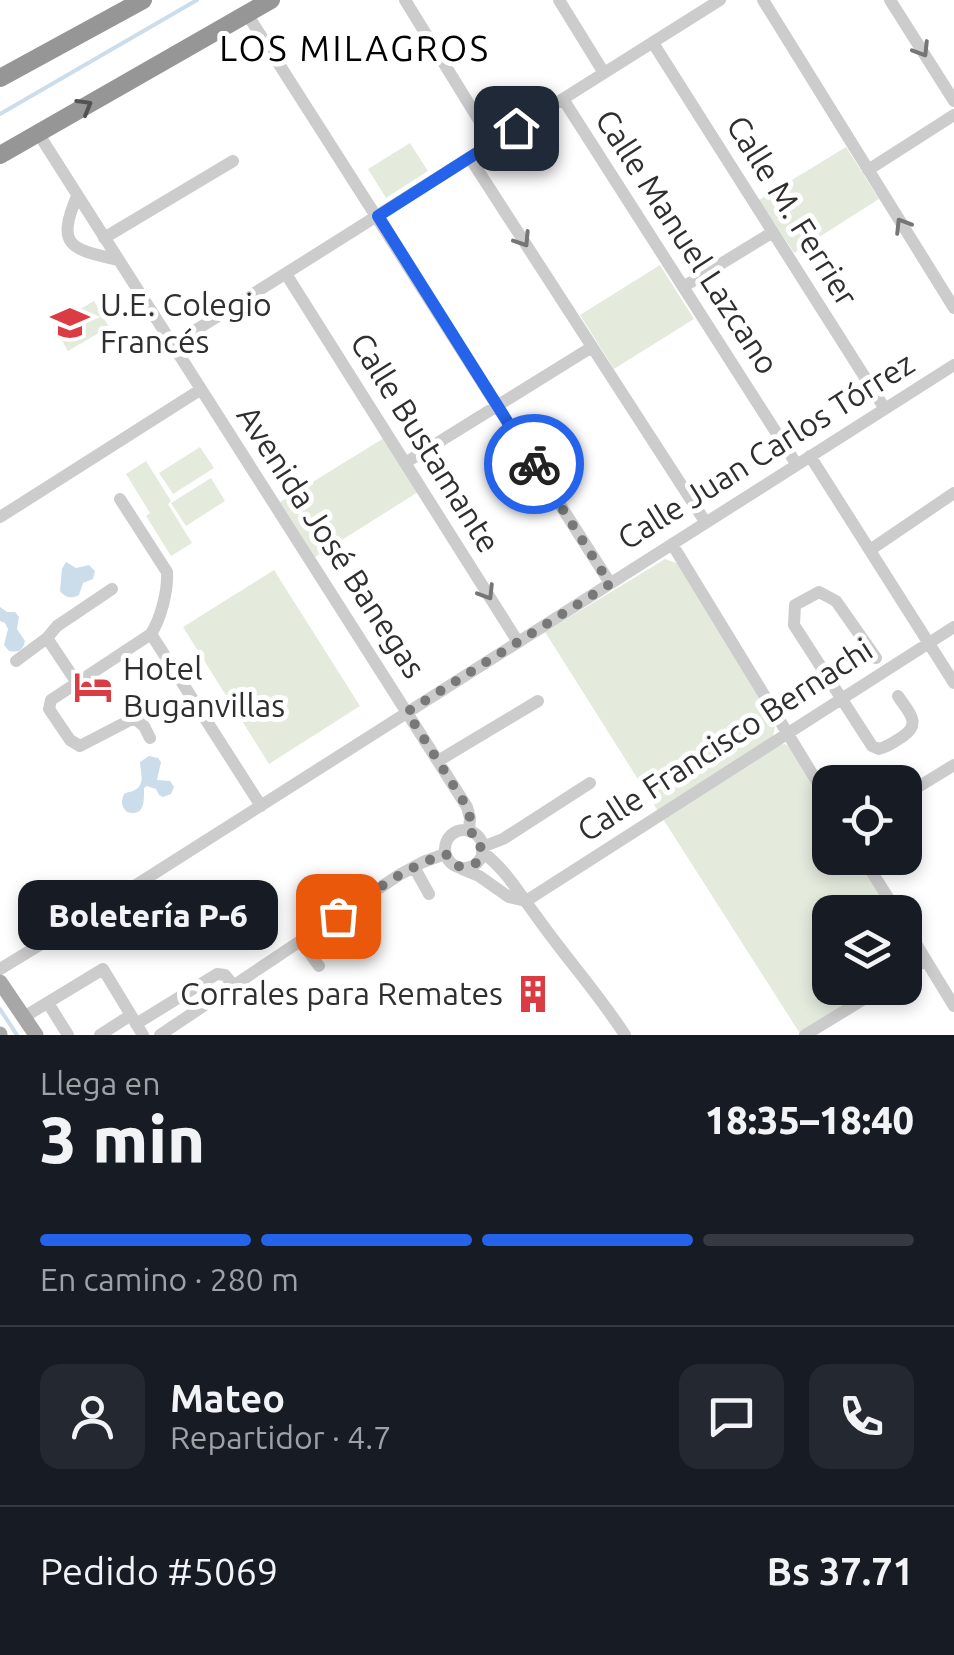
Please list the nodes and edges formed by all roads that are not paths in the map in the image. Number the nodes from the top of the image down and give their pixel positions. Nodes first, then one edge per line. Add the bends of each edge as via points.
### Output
1 (143, 0) edge
2 (271, 0) edge
3 (405, 0) edge
4 (559, 0) edge
5 (762, 0) edge
6 (890, 0) edge
7 (718, 1) edge
8 (247, 14) junction
9 (653, 43) junction
10 (604, 73) junction
11 (0, 78) edge
12 (564, 99) junction
13 (954, 101) edge
14 (954, 114) edge
15 (38, 134) junction
16 (493, 143) junction
17 (0, 155) edge
18 (470, 158) junction
19 (234, 161) dead end
20 (868, 170) junction
21 (77, 196) junction
22 (378, 216) junction
23 (773, 232) junction
24 (104, 238) junction
25 (118, 260) junction
26 (286, 274) junction
27 (683, 287) junction
28 (954, 308) edge
29 (172, 346) junction
30 (592, 347) junction
31 (954, 365) edge
32 (200, 390) junction
33 (497, 406) junction
34 (885, 409) junction
35 (810, 456) junction
36 (405, 463) junction
37 (797, 465) junction
38 (954, 493) edge
39 (120, 499) dead end
40 (0, 517) edge
41 (706, 523) junction
42 (672, 544) junction
43 (870, 550) junction
44 (610, 584) junction
45 (112, 589) dead end
46 (954, 626) edge
47 (151, 634) junction
48 (47, 638) junction
49 (518, 642) junction
50 (928, 643) junction
51 (876, 658) dead end
52 (16, 661) dead end
53 (77, 683) junction
54 (954, 683) edge
55 (898, 696) dead end
56 (842, 698) junction
57 (538, 701) dead end
58 (407, 712) junction
59 (788, 733) junction
60 (150, 738) dead end
61 (438, 761) junction
62 (954, 765) edge
63 (812, 773) edge
64 (590, 783) dead end
65 (922, 785) edge
66 (260, 806) junction
67 (469, 831) junction
68 (482, 850) junction
69 (446, 854) junction
70 (414, 867) junction
71 (460, 868) junction
72 (429, 894) dead end
73 (526, 901) junction
74 (301, 941) junction
75 (922, 954) edge
76 (926, 960) junction
77 (922, 962) edge
78 (318, 966) dead end
79 (0, 969) edge
80 (0, 982) edge
81 (234, 986) junction
82 (48, 1003) junction
83 (854, 1005) edge
84 (954, 1006) edge
85 (24, 1017) junction
86 (137, 1025) edge
87 (36, 1035) edge
88 (68, 1035) edge
89 (100, 1035) edge
90 (160, 1035) edge
91 (625, 1035) edge
92 (805, 1035) edge

1 - 11 highway
2 - 8 highway
3 - 16 street
4 - 10 street
5 - 20 street
6 -> 13 street
7 - 9 street
15 -> 8 highway
8 - 22 street
9 - 10 street
9 - 23 street, Calle M. Ferrier
10 - 12 street
12 - 16 street
12 - 27 street, Calle Manuel Lazcano
14 - 20 street
15 - 17 highway
15 - 21 street, Avenida José Banegas
16 - 18 street
18 - 22 street
18 -> 30 street
19 - 24 street
28 -> 20 street
21 - 24 street, Avenida José Banegas
21 - 25 street via 66,224 70,242
22 - 26 street
22 - 33 street
23 - 27 street
23 - 34 street, Calle M. Ferrier
24 - 25 street, Avenida José Banegas
25 - 29 street, Avenida José Banegas
26 - 29 street
26 - 36 street, Calle Bustamante
27 - 37 street, Calle Manuel Lazcano
29 - 32 street, Avenida José Banegas
30 - 33 street
30 - 41 street
31 - 34 street, Calle Juan Carlos Tórrez
32 - 40 street
32 - 58 street, Avenida José Banegas
33 - 36 street
33 - 44 street
34 - 35 street, Calle Juan Carlos Tórrez
35 - 37 street, Calle Juan Carlos Tórrez
35 - 43 street
36 -> 49 street, Calle Bustamante
37 - 41 street, Calle Juan Carlos Tórrez
38 - 43 street
39 - 47 street via 167,572
41 - 42 street, Calle Juan Carlos Tórrez
42 - 44 street, Calle Juan Carlos Tórrez
42 - 59 street
43 - 50 street
44 - 49 street, Calle Juan Carlos Tórrez
45 - 48 street
46 - 50 street, Calle Francisco Bernachi
47 - 53 street
47 - 66 street
48 - 52 street
48 - 53 street
49 - 58 street, Calle Juan Carlos Tórrez
50 - 54 street
50 - 56 street, Calle Francisco Bernachi
51 - 56 street via 830,596 819,592 795,605 794,625
53 - 60 street via 49,704 70,740 80,746 134,718
55 - 56 street via 913,724 879,749
56 - 59 street, Calle Francisco Bernachi
57 - 61 street
58 - 61 street, Avenida José Banegas
58 - 66 street, Calle Juan Carlos Tórrez
59 - 63 street
59 - 73 street, Calle Francisco Bernachi
61 - 67 street, Avenida José Banegas via 467,807
62 - 65 street
64 - 68 street
66 - 79 street, Calle Juan Carlos Tórrez
67 - 68 street
67 - 69 street via 452,834
68 - 71 street via 472,866
68 - 73 street
69 - 70 street
69 - 71 street
70 - 72 street
70 - 74 street
71 - 73 street
73 - 91 street
74 - 78 street
74 - 81 street
75 - 76 street
76 - 77 street
76 - 84 street
80 - 85 main road
81 - 86 street via 217,974
81 - 90 street
82 - 85 street
82 - 86 street via 103,969
82 - 88 street
83 - 92 street
85 - 87 main road
86 - 89 street

